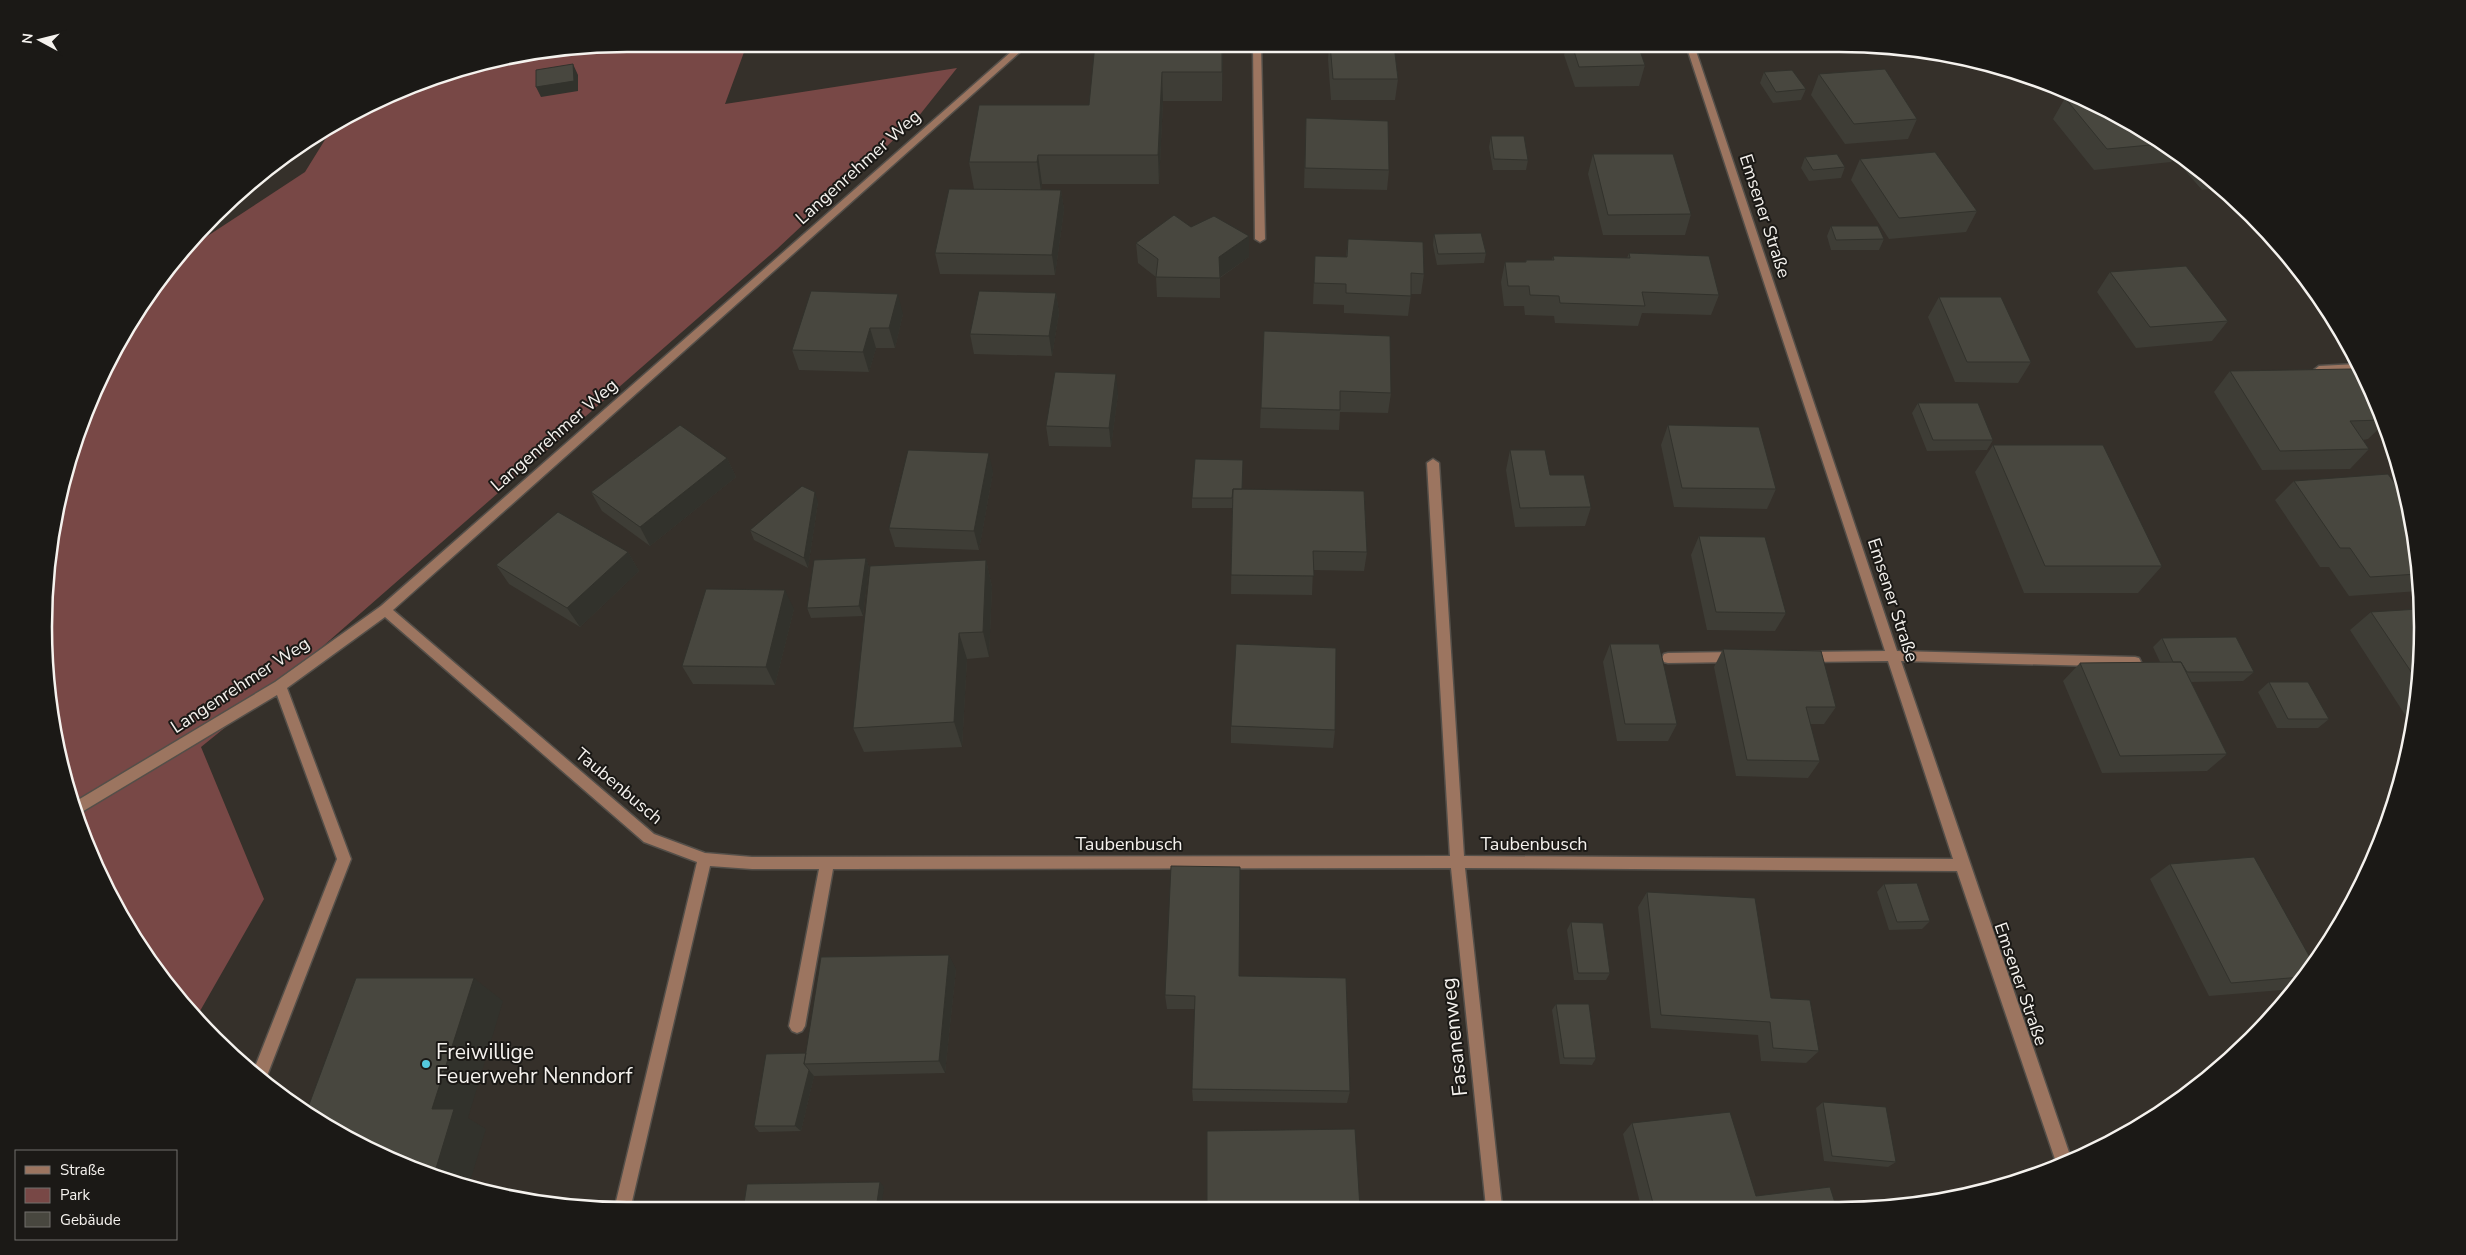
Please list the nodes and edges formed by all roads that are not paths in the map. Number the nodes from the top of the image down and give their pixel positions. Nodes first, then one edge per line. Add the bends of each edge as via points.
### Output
1 (1016, 52) edge
2 (1257, 52) edge
3 (1692, 52) edge
4 (1260, 239) dead end
5 (2351, 368) edge
6 (2312, 370) edge
7 (1433, 463) dead end
8 (385, 610) junction
9 (1893, 656) junction
10 (1746, 657) edge
11 (1795, 657) edge
12 (1668, 658) dead end
13 (2135, 662) edge
14 (280, 686) junction
15 (81, 805) edge
16 (705, 859) junction
17 (1457, 862) junction
18 (827, 864) junction
19 (1962, 865) junction
20 (797, 1026) dead end
21 (261, 1071) edge
22 (2062, 1157) edge
23 (624, 1202) edge
24 (1493, 1202) edge

1 - 8 street, Langenrehmer Weg
2 - 4 street
3 - 9 street, Emsener Straße
5 - 6 street
7 - 17 street, Fasanenweg
8 - 14 street, Langenrehmer Weg
8 - 16 street, Taubenbusch via 649,838
9 - 11 street
9 - 13 street
9 - 19 street, Emsener Straße
10 - 12 street
14 - 15 street, Langenrehmer Weg
14 - 21 street via 344,859
16 - 18 street, Taubenbusch
16 - 23 street
17 - 18 street, Taubenbusch
17 - 19 street, Taubenbusch
17 - 24 street, Fasanenweg
18 - 20 street
19 - 22 street, Emsener Straße

